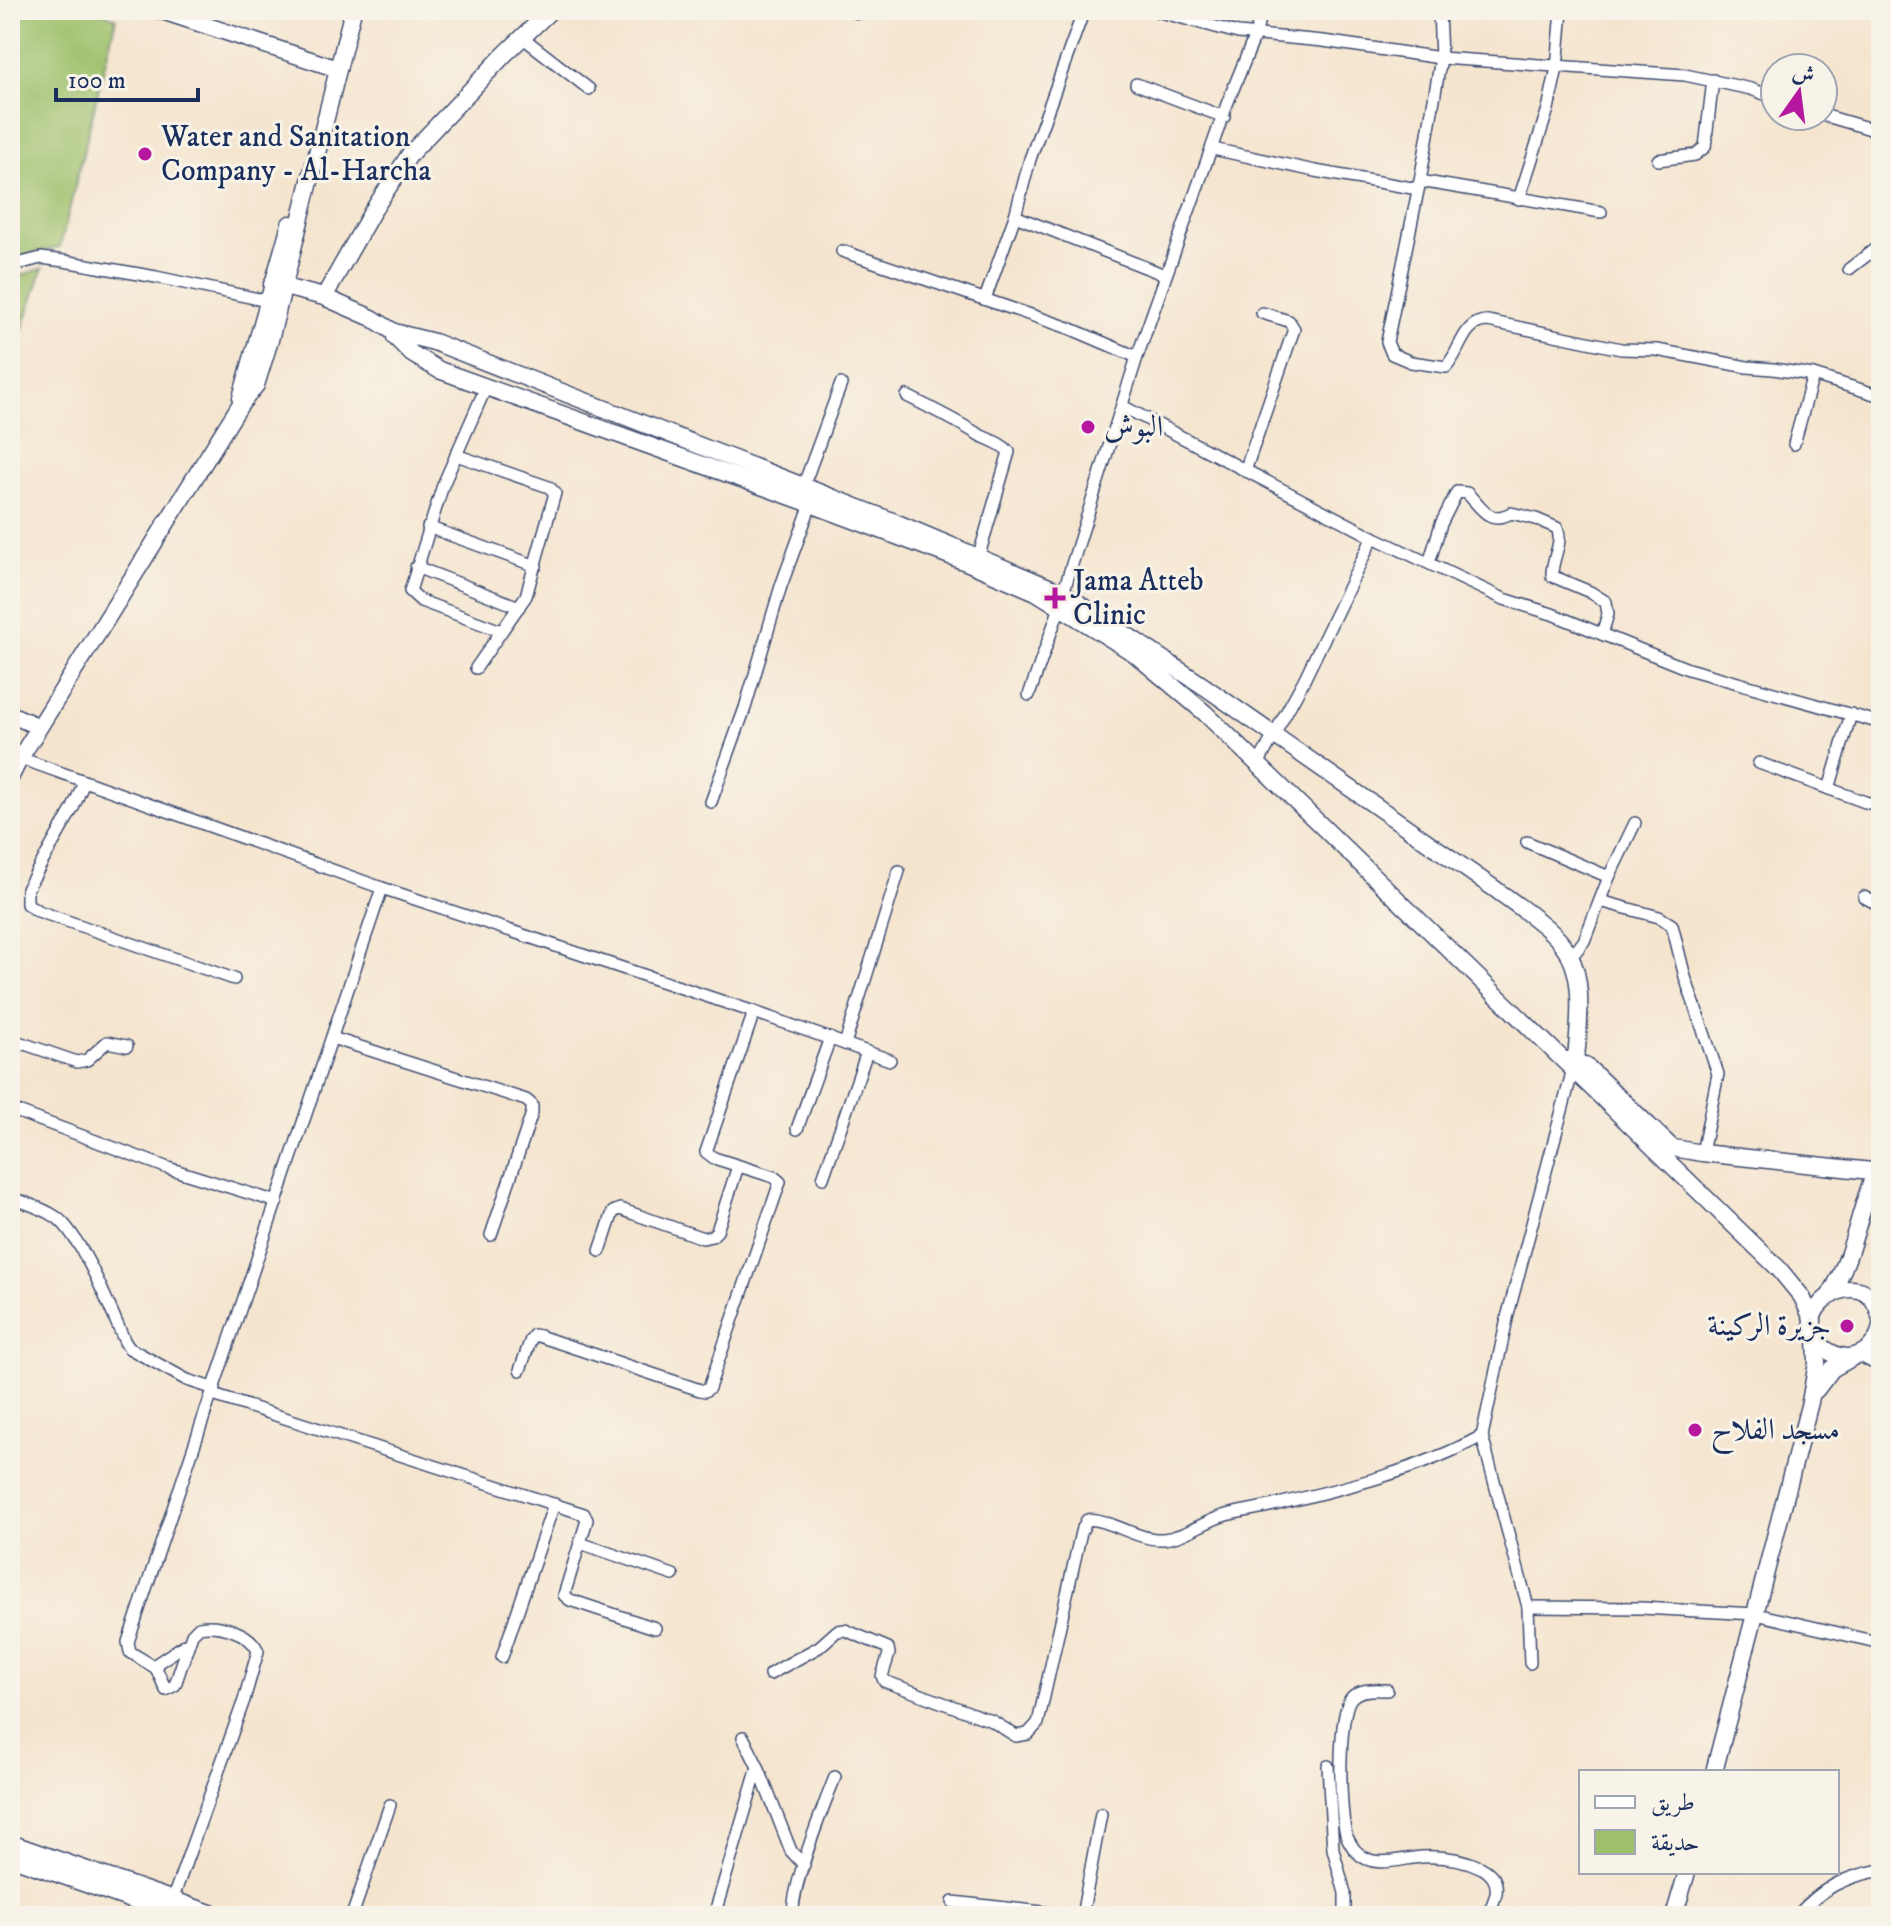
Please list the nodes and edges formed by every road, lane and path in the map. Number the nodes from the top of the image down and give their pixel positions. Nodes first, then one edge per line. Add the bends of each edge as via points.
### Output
1 (159, 10) edge
2 (353, 10) edge
3 (551, 10) edge
4 (850, 10) edge
5 (865, 10) edge
6 (1084, 10) edge
7 (1153, 10) edge
8 (1261, 10) edge
9 (1439, 10) edge
10 (1562, 10) edge
11 (1256, 33) junction
12 (522, 37) junction
13 (1441, 58) junction
14 (1557, 68) junction
15 (338, 69) junction
16 (1713, 80) junction
17 (1136, 84) dead end
18 (589, 89) dead end
19 (1759, 92) edge
20 (1224, 117) junction
21 (1839, 120) edge
22 (1881, 132) edge
23 (1213, 149) junction
24 (1658, 160) dead end
25 (1419, 185) junction
26 (1519, 199) junction
27 (1601, 212) dead end
28 (1015, 216) junction
29 (1881, 248) edge
30 (842, 251) dead end
31 (10, 266) edge
32 (1849, 269) dead end
33 (1165, 275) junction
34 (278, 285) junction
35 (324, 297) junction
36 (985, 299) junction
37 (268, 301) junction
38 (1262, 313) dead end
39 (394, 332) junction
40 (1137, 357) junction
41 (1813, 375) junction
42 (841, 384) dead end
43 (486, 387) junction
44 (907, 396) dead end
45 (1881, 396) edge
46 (240, 405) junction
47 (1122, 406) junction
48 (650, 437) junction
49 (1794, 444) dead end
50 (456, 455) junction
51 (1245, 471) junction
52 (803, 487) junction
53 (811, 504) junction
54 (428, 527) junction
55 (1373, 537) junction
56 (979, 555) junction
57 (1429, 563) junction
58 (536, 566) junction
59 (416, 567) junction
60 (1062, 600) junction
61 (519, 607) junction
62 (501, 631) junction
63 (1602, 634) junction
64 (476, 668) dead end
65 (1184, 683) junction
66 (1029, 695) dead end
67 (10, 714) edge
68 (1851, 714) junction
69 (1881, 723) edge
70 (39, 727) junction
71 (1273, 737) junction
72 (24, 760) junction
73 (1759, 763) dead end
74 (1257, 766) junction
75 (10, 778) edge
76 (84, 782) junction
77 (10, 789) edge
78 (1829, 789) junction
79 (711, 802) dead end
80 (1881, 803) edge
81 (1635, 823) dead end
82 (1527, 842) dead end
83 (899, 871) dead end
84 (1609, 877) junction
85 (382, 888) junction
86 (1864, 897) dead end
87 (1600, 901) junction
88 (1881, 906) edge
89 (1572, 956) junction
90 (234, 979) dead end
91 (754, 1012) junction
92 (332, 1038) junction
93 (830, 1038) junction
94 (10, 1039) edge
95 (845, 1044) junction
96 (127, 1046) dead end
97 (867, 1052) junction
98 (890, 1060) dead end
99 (1571, 1062) junction
100 (10, 1109) edge
101 (797, 1129) dead end
102 (1651, 1144) junction
103 (1669, 1145) junction
104 (1702, 1153) junction
105 (738, 1166) junction
106 (1879, 1168) edge
107 (823, 1178) dead end
108 (10, 1197) edge
109 (277, 1202) junction
110 (491, 1235) dead end
111 (1853, 1241) junction
112 (600, 1251) dead end
113 (1779, 1269) junction
114 (1830, 1293) junction
115 (1867, 1296) junction
116 (1881, 1323) edge
117 (1814, 1329) junction
118 (1858, 1355) junction
119 (1881, 1364) edge
120 (520, 1370) dead end
121 (214, 1392) junction
122 (1810, 1402) junction
123 (1482, 1436) junction
124 (554, 1504) junction
125 (580, 1543) junction
126 (673, 1575) dead end
127 (1528, 1607) junction
128 (1756, 1614) junction
129 (655, 1628) dead end
130 (190, 1641) junction
131 (1881, 1643) edge
132 (502, 1657) dead end
133 (1530, 1663) dead end
134 (153, 1666) junction
135 (770, 1674) dead end
136 (1387, 1690) dead end
137 (743, 1737) dead end
138 (1328, 1766) dead end
139 (758, 1767) junction
140 (1715, 1770) edge
141 (835, 1777) dead end
142 (390, 1805) dead end
143 (1101, 1814) dead end
144 (10, 1843) edge
145 (10, 1857) edge
146 (804, 1865) junction
147 (1881, 1870) edge
148 (1686, 1874) edge
149 (173, 1898) junction
150 (953, 1902) dead end
151 (176, 1916) edge
152 (219, 1916) edge
153 (352, 1916) edge
154 (714, 1916) edge
155 (794, 1916) edge
156 (1080, 1916) edge
157 (1345, 1916) edge
158 (1488, 1916) edge
159 (1674, 1916) edge
160 (1797, 1916) edge

1 - 15 street
2 - 15 street
3 - 12 street
4 - 5 street
6 - 28 street
7 - 11 street via 1227,31
8 - 11 street
9 - 13 street
10 - 14 street
11 - 13 street
11 - 20 street
12 - 18 street
12 - 35 street via 410,154
13 - 14 street
13 - 25 street
14 - 16 street
14 - 26 street
15 - 34 street
16 - 19 street
16 - 24 street via 1705,147 1695,155
17 - 20 street
20 - 23 street
21 - 22 street
23 - 25 street via 1315,171
23 - 33 street
25 - 26 street
25 - 41 street via 1387,342 1399,359 1446,367 1469,327 1488,321 1621,349
26 - 27 street
28 - 33 street
28 - 36 street
29 - 32 street
30 - 36 street
31 - 37 street via 41,258 64,261
33 - 40 street
34 - 35 street
34 - 37 street
34 - 46 street via 260,374
35 - 39 street
36 - 40 street
37 - 46 street
38 - 51 street via 1289,321 1294,329
39 - 43 street via 427,364
39 - 48 street via 434,342
40 - 47 street
41 - 45 street
41 - 49 street
42 - 52 street
43 - 48 street
43 - 50 street
44 - 56 street via 1009,452
46 - 70 street
46 - 72 street via 240,416
47 - 51 street
47 - 60 street
48 - 52 street
48 - 53 street
50 - 54 street
50 - 58 street via 553,489
51 - 55 street
52 - 56 street
53 - 60 street
53 - 79 street
54 - 58 street
54 - 59 street
55 - 57 street
55 - 71 street
56 - 60 street
57 - 63 street via 1504,599
57 - 63 street via 1457,492 1467,493 1493,518 1511,513 1548,523 1561,536 1552,576 1606,602
58 - 61 street
59 - 61 street
59 - 62 street via 410,584 416,597
60 - 65 street
60 - 66 street
61 - 62 street
62 - 64 street
63 - 68 street via 1688,669
65 - 71 street
65 - 74 street
67 - 70 street
68 - 69 street
68 - 78 street
70 - 72 street
71 - 74 street
71 - 89 street via 1539,921
72 - 75 street
72 - 76 street
72 - 77 street
73 - 78 street
74 - 99 street
76 - 85 street
76 - 90 street via 27,889 27,904
78 - 80 street
81 - 84 street
82 - 84 street
83 - 95 street
84 - 87 street
85 - 91 street
85 - 92 street
86 - 88 street
87 - 89 street
87 - 104 street via 1672,925 1718,1074
89 - 99 street via 1581,986
91 - 93 street
91 - 105 street via 707,1148 708,1155
92 - 109 street
92 - 110 street via 532,1105
93 - 95 street
93 - 101 street
94 - 96 street via 77,1062 107,1042
95 - 97 street
97 - 98 street
97 - 107 street
99 - 102 street
99 - 103 street
99 - 123 street
100 - 109 street
102 - 103 street
102 - 113 street
103 - 104 street
104 - 106 street
105 - 112 street via 712,1236 703,1238 620,1209 613,1212
105 - 120 street via 780,1182 709,1388 700,1390 534,1335
106 - 111 street
108 - 121 street via 65,1224 129,1348
109 - 121 street
111 - 114 street
111 - 115 street via 1854,1265
113 - 114 street
113 - 117 street via 1802,1297
114 - 115 street via 1850,1289
114 - 117 street via 1818,1305
115 - 116 street
116 - 118 street via 1876,1342
117 - 118 street via 1832,1354
117 - 122 street via 1817,1363
118 - 119 street
118 - 122 street via 1832,1369
121 - 124 street
121 - 134 street via 128,1642 130,1652
122 - 128 street
123 - 127 street
123 - 135 street via 1402,1471 1227,1515 1174,1537 1143,1537 1087,1520 1038,1723 1028,1734 1016,1736 992,1721 884,1681 888,1648 845,1630
124 - 125 street via 586,1516
124 - 132 street
125 - 126 street
125 - 129 street via 563,1591 566,1598
127 - 128 street
127 - 133 street
128 - 131 street
128 - 140 street
130 - 134 street
130 - 134 street via 173,1687 164,1688
130 - 149 street via 199,1627 217,1626 251,1640 258,1655
136 - 158 street via 1366,1690 1352,1697 1345,1710 1340,1783 1347,1836 1365,1859 1444,1857 1490,1872 1496,1893
137 - 139 street
138 - 157 street via 1333,1849 1345,1893
139 - 146 street via 791,1851
139 - 154 street
141 - 146 street
142 - 153 street
143 - 156 street
144 - 149 street
145 - 151 street
146 - 155 street via 792,1903
147 - 160 street via 1852,1876 1818,1894
148 - 159 street
149 - 152 street
150 - 156 street

